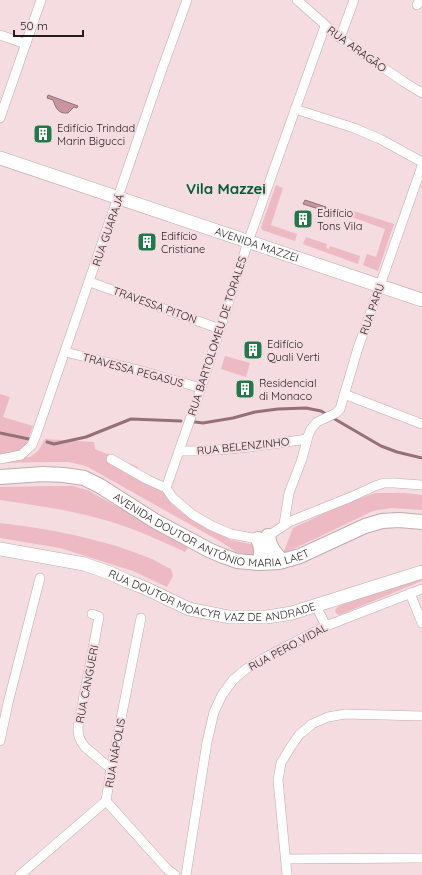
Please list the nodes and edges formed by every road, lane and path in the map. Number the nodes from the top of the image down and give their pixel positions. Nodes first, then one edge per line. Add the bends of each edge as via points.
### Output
1 (41, 0) edge
2 (187, 0) edge
3 (297, 0) edge
4 (354, 0) edge
5 (325, 26) junction
6 (0, 35) edge
7 (340, 38) junction
8 (26, 44) junction
9 (422, 94) edge
10 (295, 109) junction
11 (0, 118) edge
12 (0, 158) edge
13 (422, 162) edge
14 (422, 166) edge
15 (118, 198) junction
16 (248, 242) junction
17 (90, 282) junction
18 (380, 286) junction
19 (422, 300) edge
20 (220, 329) junction
21 (65, 352) junction
22 (201, 388) junction
23 (344, 394) junction
24 (422, 424) edge
25 (308, 439) junction
26 (179, 451) junction
27 (0, 458) edge
28 (112, 459) dead end
29 (0, 477) edge
30 (422, 486) edge
31 (166, 488) junction
32 (422, 522) edge
33 (284, 524) junction
34 (263, 537) junction
35 (0, 549) edge
36 (283, 561) junction
37 (259, 563) junction
38 (422, 572) edge
39 (40, 578) dead end
40 (422, 589) edge
41 (410, 593) junction
42 (316, 606) junction
43 (92, 614) dead end
44 (141, 618) dead end
45 (422, 623) edge
46 (326, 626) junction
47 (422, 716) edge
48 (0, 741) edge
49 (111, 769) junction
50 (106, 801) junction
51 (422, 858) edge
52 (286, 859) junction
53 (20, 875) edge
54 (175, 875) edge
55 (186, 875) edge
56 (287, 875) edge

1 - 8 street
2 - 15 street, RUA GUARAJÁ
3 - 5 street, RUA ARAGÃO
4 - 7 street
5 - 7 street, RUA ARAGÃO
5 - 10 street, RUA BARTOLOMEU DE TORALES
6 - 8 street
7 - 9 street, RUA ARAGÃO
8 - 11 street
10 - 13 street via 354,128
10 - 16 street, RUA BARTOLOMEU DE TORALES
12 - 15 street, AVENIDA MAZZEI
14 - 18 street, RUA PARU
15 - 16 street, AVENIDA MAZZEI
15 - 17 street, RUA GUARAJÁ
16 - 18 street, AVENIDA MAZZEI
16 - 20 street, RUA BARTOLOMEU DE TORALES
17 - 20 street, TRAVESSA PITON
17 - 21 street, RUA GUARAJÁ
18 - 19 street, AVENIDA MAZZEI
18 - 23 street, RUA PARU
20 - 22 street, RUA BARTOLOMEU DE TORALES
21 - 22 street, TRAVESSA PEGASUS
21 - 27 street, RUA GUARAJÁ via 32,445 21,455
22 - 26 street, RUA BARTOLOMEU DE TORALES
23 - 24 street
23 - 25 street, RUA PARU via 340,409 314,424
25 - 26 street, RUA BELENZINHO
25 - 33 street, RUA PARU via 289,493
26 - 31 street, RUA BARTOLOMEU DE TORALES
28 - 31 street, AVENIDA DOUTOR ANTÔNIO MARIA LAET
29 - 37 main road, AVENIDA DOUTOR ANTÔNIO MARIA LAET via 43,474 84,478 209,550 237,560
30 - 33 street, AVENIDA DOUTOR ANTÔNIO MARIA LAET via 384,483
31 - 34 street, AVENIDA DOUTOR ANTÔNIO MARIA LAET via 192,515 212,526 231,534
32 - 36 main road, AVENIDA DOUTOR ANTÔNIO MARIA LAET via 382,521
33 - 34 street, AVENIDA DOUTOR ANTÔNIO MARIA LAET
34 - 36 main road
34 - 37 main road
35 - 42 street, RUA DOUTOR MOACYR VAZ DE ANDRADE via 84,564 189,609 229,617 267,617
36 - 37 main road, AVENIDA DOUTOR ANTÔNIO MARIA LAET
38 - 42 street, RUA DOUTOR MOACYR VAZ DE ANDRADE
39 - 48 street
40 - 41 street, RUA PERO VIDAL
41 - 45 street
41 - 46 street, RUA PERO VIDAL
42 - 46 street
43 - 49 street, RUA CANGUERI via 99,617 78,727 79,737 85,747
44 - 49 street, RUA NÁPOLIS
46 - 55 street, RUA PERO VIDAL via 246,669 233,680 222,695 214,712 207,742
47 - 52 street via 345,714 328,717 312,724 299,735 281,763 278,780
49 - 50 street, RUA NÁPOLIS
50 - 53 street, RUA NÁPOLIS
50 - 54 street
51 - 52 street
52 - 56 street

